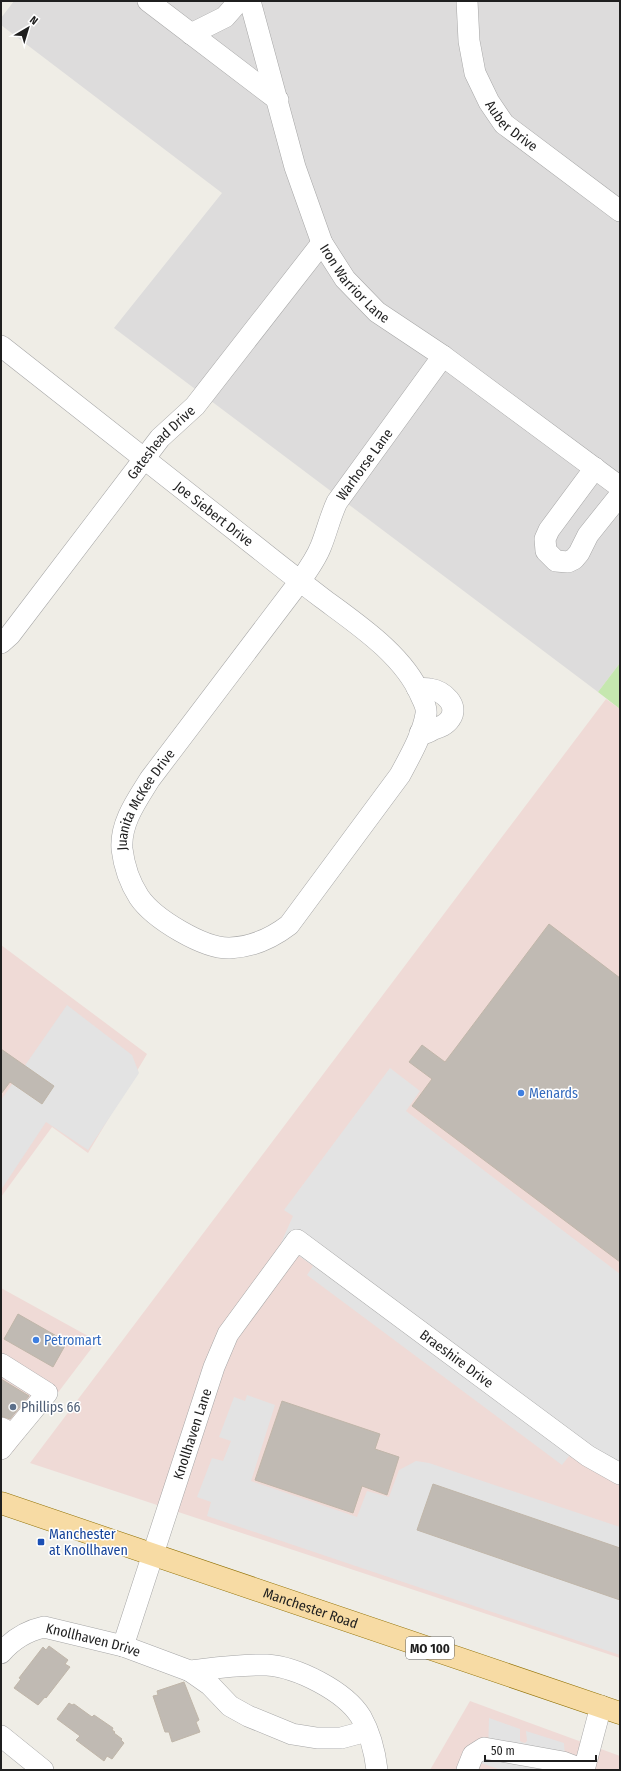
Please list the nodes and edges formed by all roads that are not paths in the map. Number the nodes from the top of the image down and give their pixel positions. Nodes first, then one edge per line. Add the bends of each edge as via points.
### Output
1 (148, 1) edge
2 (239, 1) edge
3 (250, 1) edge
4 (467, 1) edge
5 (191, 34) junction
6 (278, 100) junction
7 (620, 211) edge
8 (322, 243) junction
9 (1, 346) edge
10 (443, 356) junction
11 (144, 460) junction
12 (595, 468) junction
13 (620, 487) edge
14 (620, 495) edge
15 (300, 581) junction
16 (1, 643) edge
17 (418, 688) junction
18 (426, 713) joint
19 (420, 733) junction
20 (297, 1240) joint
21 (1, 1364) edge
22 (5, 1437) edge
23 (620, 1474) edge
24 (1, 1503) edge
25 (152, 1554) junction
26 (123, 1646) junction
27 (1, 1653) edge
28 (190, 1671) junction
29 (610, 1709) edge
30 (367, 1731) junction
31 (1, 1736) edge
32 (43, 1770) edge
33 (377, 1770) edge
34 (467, 1770) edge
35 (584, 1770) edge

1 - 5 street
2 - 5 street via 225,18
3 - 6 street, Iron Warrior Lane
4 - 7 street, Auber Drive via 469,41 475,73 489,102 504,124
5 - 6 street
6 - 8 street, Iron Warrior Lane via 295,167
8 - 10 street, Iron Warrior Lane via 345,279 377,312
8 - 11 street, Gateshead Drive via 195,406 160,438
9 - 11 street, Joe Siebert Drive
10 - 12 street, Iron Warrior Lane
10 - 15 street, Warhorse Lane via 341,497 329,518 314,561
11 - 15 street, Joe Siebert Drive
11 - 16 street, Gateshead Drive via 10,636
12 - 13 street, Iron Warrior Lane
12 - 14 street via 549,530 545,539 546,552 556,561 568,562 574,559 588,535
15 - 17 street, Joe Siebert Drive via 387,650 412,677
15 - 19 street, Juanita McKee Drive via 133,805 125,826 122,848 128,876 139,898 152,912 198,941 230,948 259,943 275,936 289,925 400,775
17 - 18 street, Joe Siebert Drive
17 - 19 street via 442,693 449,699 453,708 450,719 443,726 426,734
18 - 19 street, Juanita McKee Drive
20 - 23 street, Braeshire Drive via 588,1456
20 - 25 street, Knollhaven Lane via 228,1334 214,1367
21 - 22 street via 47,1393
24 - 25 main road, Manchester Road / MO 100
25 - 26 street, Knollhaven Lane
25 - 29 main road, Manchester Road / MO 100
26 - 27 street, Knollhaven Drive via 44,1627 21,1635 9,1643
26 - 28 street, Knollhaven Drive
28 - 30 street, Knollhaven Drive via 210,1684 230,1706 292,1734 341,1738
28 - 30 street, Knollhaven Drive via 247,1665 285,1668 322,1684 351,1705 361,1717
29 - 35 street
30 - 33 street, Knollhaven Drive via 376,1758
31 - 32 street
34 - 35 street via 473,1755 484,1748 563,1762

